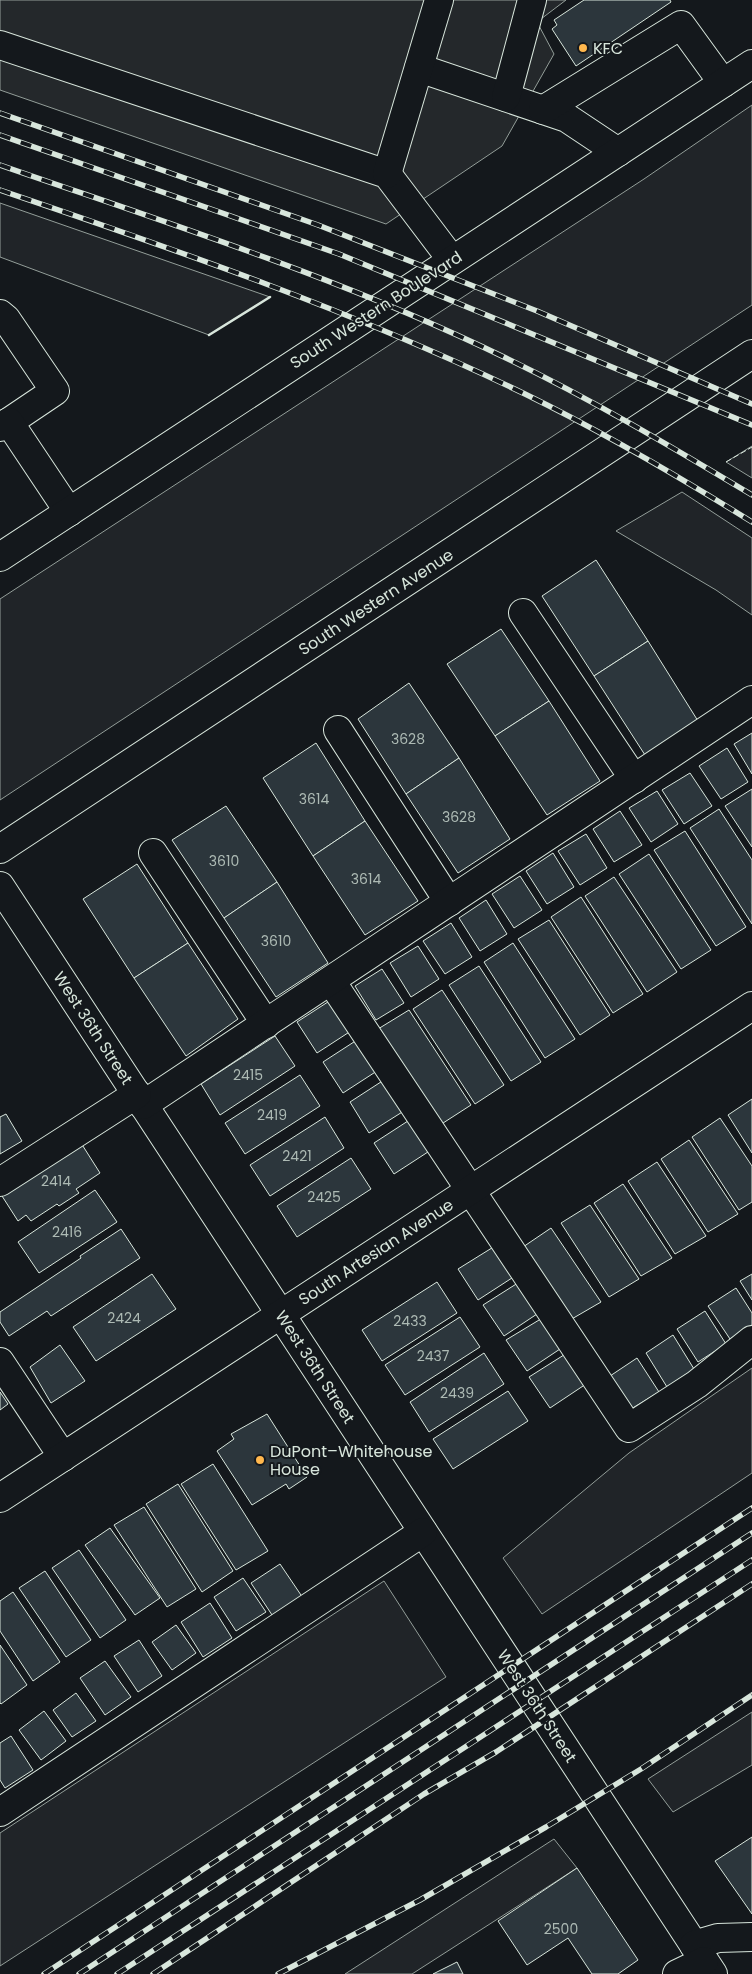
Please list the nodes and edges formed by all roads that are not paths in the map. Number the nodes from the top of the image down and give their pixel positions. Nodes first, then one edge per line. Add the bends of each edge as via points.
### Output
1 (439, 0) edge
2 (532, 0) edge
3 (0, 45) edge
4 (752, 64) edge
5 (419, 68) junction
6 (723, 83) junction
7 (506, 97) junction
8 (543, 110) junction
9 (618, 152) junction
10 (387, 174) junction
11 (452, 260) junction
12 (0, 314) edge
13 (752, 354) edge
14 (5, 424) edge
15 (69, 512) junction
16 (0, 557) edge
17 (523, 613) dead end
18 (752, 700) edge
19 (338, 730) dead end
20 (634, 779) junction
21 (0, 849) edge
22 (153, 852) dead end
23 (0, 886) edge
24 (449, 902) junction
25 (330, 980) junction
26 (752, 1006) edge
27 (266, 1024) junction
28 (140, 1100) junction
29 (0, 1182) edge
30 (471, 1190) junction
31 (281, 1314) junction
32 (752, 1340) edge
33 (0, 1362) edge
34 (63, 1457) junction
35 (0, 1498) edge
36 (423, 1532) junction
37 (0, 1812) edge
38 (752, 1937) edge
39 (704, 1960) edge
40 (677, 1974) edge

1 - 5 street
2 - 7 street
3 - 10 street
4 - 6 street, South Western Boulevard
5 - 7 street
5 - 10 street
6 - 8 street via 681,25
6 - 9 street, South Western Boulevard
7 - 8 street
8 - 9 street via 567,118
9 - 11 street, South Western Boulevard
10 - 11 street
11 - 15 street, South Western Boulevard
12 - 14 street via 6,318 55,391
13 - 21 street, South Western Avenue
14 - 15 street
15 - 16 street, South Western Boulevard
17 - 20 street
18 - 20 street
19 - 24 street
20 - 24 street
22 - 27 street
23 - 28 street, West 36th Street
24 - 25 street
25 - 27 street
25 - 30 street
26 - 30 street, South Artesian Avenue
27 - 28 street
28 - 29 street
28 - 31 street, West 36th Street
30 - 31 street, South Artesian Avenue
30 - 32 street via 629,1428 697,1384
31 - 34 street, South Artesian Avenue
31 - 36 street, West 36th Street
33 - 34 street
34 - 35 street, South Artesian Avenue
36 - 37 street
36 - 39 street, West 36th Street
38 - 39 street via 718,1938
39 - 40 street

